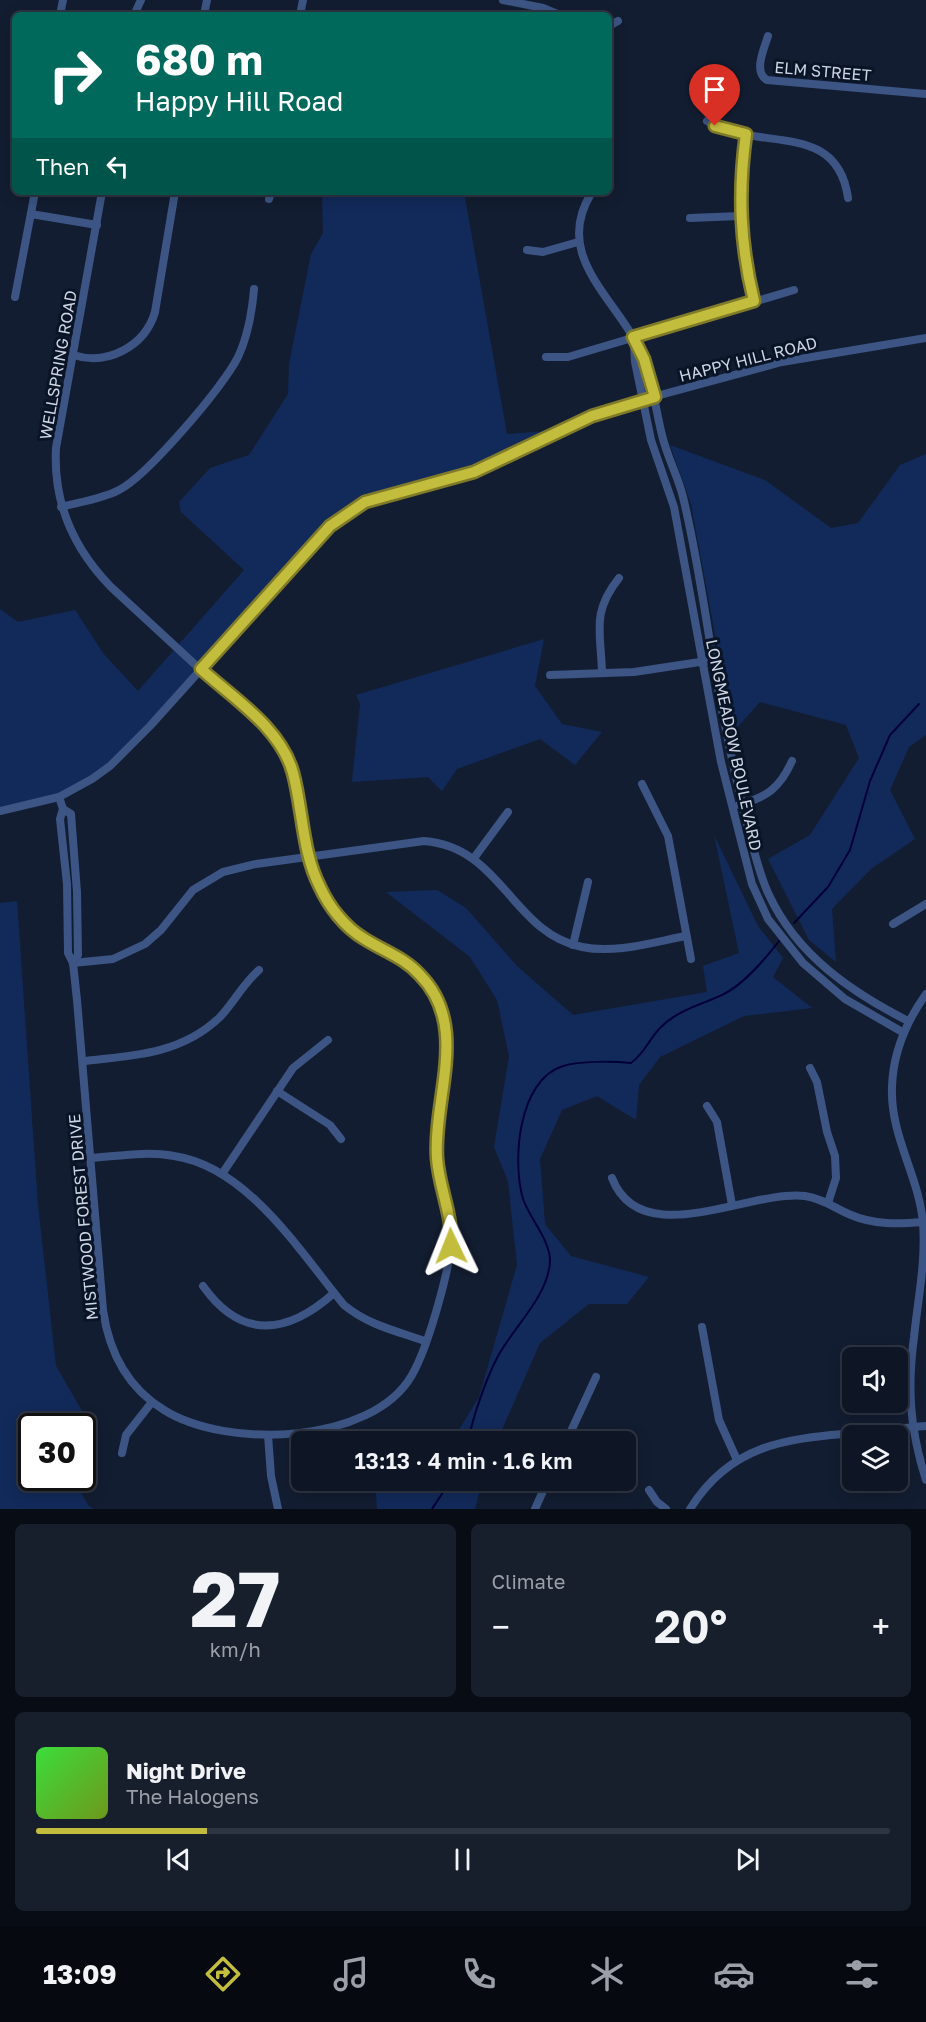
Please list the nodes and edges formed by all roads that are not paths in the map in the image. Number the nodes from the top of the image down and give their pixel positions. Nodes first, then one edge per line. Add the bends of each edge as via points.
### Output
1 (503, 0) edge
2 (553, 12) edge
3 (618, 21) dead end
4 (612, 24) edge
5 (768, 36) dead end
6 (926, 94) edge
7 (707, 121) dead end
8 (746, 134) junction
9 (35, 195) edge
10 (102, 195) edge
11 (174, 195) edge
12 (590, 195) edge
13 (848, 198) dead end
14 (32, 214) junction
15 (740, 216) junction
16 (690, 218) dead end
17 (97, 225) junction
18 (578, 242) junction
19 (527, 250) dead end
20 (254, 290) dead end
21 (794, 290) dead end
22 (15, 297) dead end
23 (754, 301) junction
24 (926, 338) edge
25 (634, 340) junction
26 (74, 355) junction
27 (546, 357) dead end
28 (655, 397) junction
29 (644, 400) junction
30 (62, 507) junction
31 (619, 578) dead end
32 (713, 660) junction
33 (702, 662) junction
34 (201, 669) junction
35 (602, 673) junction
36 (550, 675) dead end
37 (792, 761) dead end
38 (642, 784) dead end
39 (59, 797) junction
40 (742, 804) junction
41 (731, 807) junction
42 (0, 811) edge
43 (508, 812) dead end
44 (309, 857) junction
45 (474, 858) junction
46 (588, 882) dead end
47 (926, 904) edge
48 (893, 924) dead end
49 (686, 936) junction
50 (573, 945) junction
51 (691, 959) dead end
52 (73, 963) junction
53 (259, 970) dead end
54 (926, 994) edge
55 (908, 1021) junction
56 (904, 1033) junction
57 (328, 1040) dead end
58 (83, 1061) junction
59 (810, 1068) dead end
60 (277, 1091) junction
61 (707, 1106) dead end
62 (341, 1139) dead end
63 (91, 1158) junction
64 (222, 1174) junction
65 (612, 1178) dead end
66 (828, 1203) junction
67 (732, 1205) junction
68 (923, 1222) junction
69 (204, 1286) dead end
70 (334, 1293) junction
71 (702, 1327) dead end
72 (425, 1341) junction
73 (596, 1377) dead end
74 (152, 1402) junction
75 (926, 1426) edge
76 (912, 1427) junction
77 (571, 1431) edge
78 (268, 1435) junction
79 (122, 1453) dead end
80 (737, 1460) junction
81 (926, 1480) edge
82 (649, 1490) dead end
83 (543, 1491) edge
84 (278, 1509) edge
85 (535, 1509) edge
86 (666, 1509) edge
87 (690, 1509) edge

1 - 2 street
3 - 4 street
5 - 6 street, ELM STREET via 759,69 767,80
7 - 8 street via 724,130
8 - 13 street via 813,147 837,166
8 - 15 street
9 - 14 street
10 - 17 street, WELLSPRING ROAD
11 - 26 street via 155,312 148,329 137,342 114,355
12 - 18 street via 581,214
14 - 17 street
14 - 22 street
15 - 16 street
15 - 23 street
17 - 26 street, WELLSPRING ROAD
18 - 19 street via 543,252
18 - 25 street, LONGMEADOW BOULEVARD via 586,266
20 - 30 street via 243,346 212,395 128,484 108,495
21 - 23 street
23 - 25 street
24 - 28 street, HAPPY HILL ROAD via 793,359
25 - 27 street via 568,357
25 - 28 street, LONGMEADOW BOULEVARD
25 - 29 street, LONGMEADOW BOULEVARD
26 - 30 street, WELLSPRING ROAD via 56,448
28 - 29 street, HAPPY HILL ROAD
28 - 32 street, LONGMEADOW BOULEVARD via 665,449 683,494
29 - 33 street, LONGMEADOW BOULEVARD via 651,440 674,507
29 - 34 street, HAPPY HILL ROAD via 580,421 474,472 353,508 330,526
30 - 34 street, WELLSPRING ROAD via 76,542 97,572
31 - 35 street via 605,597 598,619
32 - 33 street
32 - 40 street, LONGMEADOW BOULEVARD
33 - 35 street
33 - 41 street, LONGMEADOW BOULEVARD
34 - 39 street, HAPPY HILL ROAD via 127,750 92,779
34 - 44 street, MISTWOOD FOREST DRIVE via 270,731 284,752 293,772
35 - 36 street
37 - 40 street via 776,789
38 - 49 street via 668,836
39 - 42 street, HAPPY HILL ROAD
39 - 52 street, MISTWOOD FOREST DRIVE via 63,809 71,814 78,892 78,954
40 - 41 street
40 - 55 street, LONGMEADOW BOULEVARD via 762,880 789,930 848,987
41 - 56 street, LONGMEADOW BOULEVARD via 752,884 782,938 836,993
43 - 45 street
44 - 45 street via 424,841 446,844
44 - 52 street via 236,868 214,876 183,901 145,944 113,959
44 - 72 street, MISTWOOD FOREST DRIVE via 320,887 338,914 355,932 417,971 434,993 443,1016 447,1066 437,1159 452,1240
45 - 50 street via 537,925
46 - 50 street
47 - 48 street
49 - 50 street via 611,949
49 - 51 street
52 - 58 street, MISTWOOD FOREST DRIVE
53 - 58 street via 221,1016 185,1041 141,1056
54 - 55 street
55 - 56 street
56 - 68 street via 896,1057 892,1102 896,1132 919,1196
57 - 60 street via 302,1058
58 - 63 street, MISTWOOD FOREST DRIVE
59 - 66 street via 835,1156 836,1178
60 - 62 street via 330,1125
60 - 64 street
61 - 67 street via 717,1122
63 - 64 street via 161,1154 191,1160
63 - 74 street, MISTWOOD FOREST DRIVE via 105,1325 122,1367
64 - 70 street via 289,1236
65 - 67 street via 624,1199 648,1212 684,1215
66 - 67 street via 795,1195
66 - 68 street via 873,1222
68 - 76 street via 925,1258 911,1361
69 - 70 street via 230,1315 261,1326 280,1325 302,1317
70 - 72 street via 364,1319
71 - 80 street via 719,1420
72 - 78 street, MISTWOOD FOREST DRIVE via 404,1386 376,1411 318,1429
73 - 77 street
74 - 78 street, MISTWOOD FOREST DRIVE via 198,1425
74 - 79 street via 126,1435
75 - 76 street
76 - 80 street via 790,1440
76 - 81 street
78 - 84 street
80 - 87 street via 706,1487
82 - 86 street
83 - 85 street

